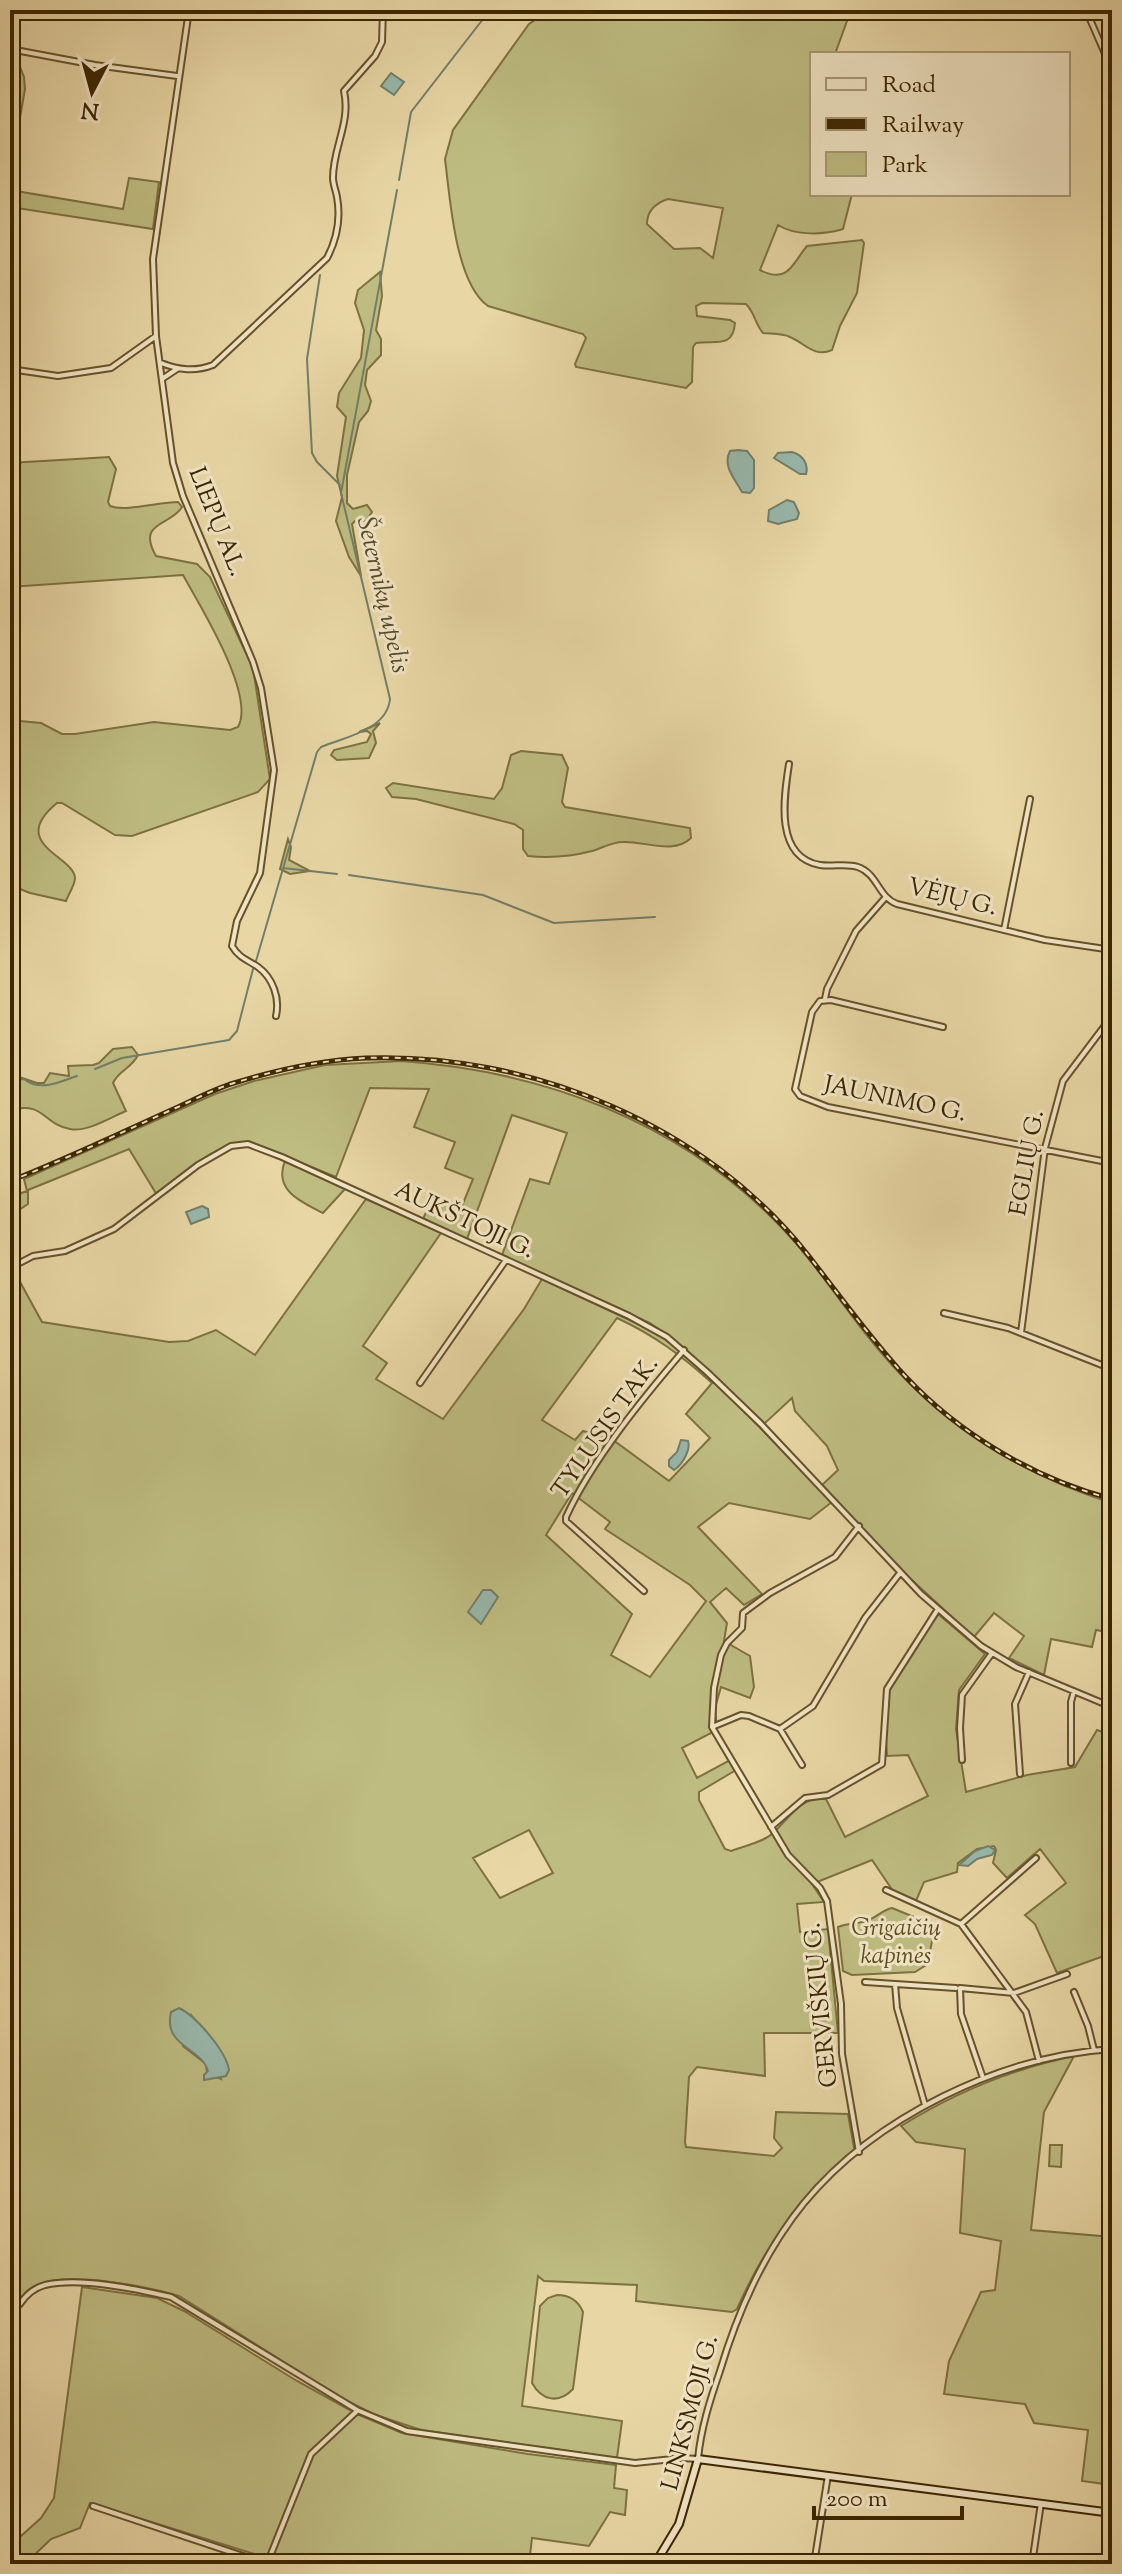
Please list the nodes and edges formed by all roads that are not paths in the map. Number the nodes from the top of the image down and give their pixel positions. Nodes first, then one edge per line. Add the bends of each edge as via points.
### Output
1 (189, 10) edge
2 (383, 10) edge
3 (1086, 10) edge
4 (10, 49) edge
5 (1112, 70) edge
6 (179, 76) junction
7 (156, 336) junction
8 (161, 363) junction
9 (10, 369) edge
10 (177, 369) junction
11 (162, 379) junction
12 (789, 764) dead end
13 (1030, 799) dead end
14 (885, 898) junction
15 (1004, 930) junction
16 (1112, 950) edge
17 (825, 999) junction
18 (276, 1016) dead end
19 (1112, 1016) edge
20 (943, 1027) dead end
21 (1045, 1148) junction
22 (1112, 1163) edge
23 (506, 1260) junction
24 (10, 1268) edge
25 (944, 1313) dead end
26 (1021, 1333) junction
27 (684, 1350) junction
28 (1112, 1369) edge
29 (420, 1383) dead end
30 (859, 1526) junction
31 (900, 1573) junction
32 (644, 1591) dead end
33 (938, 1609) junction
34 (992, 1653) junction
35 (1029, 1672) junction
36 (1074, 1691) junction
37 (1112, 1707) edge
38 (712, 1727) junction
39 (780, 1729) junction
40 (962, 1760) dead end
41 (1071, 1763) dead end
42 (802, 1765) dead end
43 (1020, 1774) dead end
44 (771, 1827) junction
45 (1036, 1858) dead end
46 (886, 1890) dead end
47 (961, 1924) junction
48 (1067, 1974) dead end
49 (865, 1982) dead end
50 (895, 1984) junction
51 (958, 1988) junction
52 (1074, 1992) dead end
53 (1014, 1993) junction
54 (1112, 2049) edge
55 (1094, 2050) junction
56 (1039, 2061) junction
57 (983, 2078) junction
58 (926, 2106) junction
59 (859, 2152) junction
60 (20, 2304) dead end
61 (357, 2410) junction
62 (698, 2459) junction
63 (828, 2475) junction
64 (1041, 2503) junction
65 (93, 2506) dead end
66 (1112, 2513) edge
67 (267, 2564) edge
68 (655, 2564) edge
69 (814, 2564) edge
70 (1032, 2564) edge

1 - 6 street, LIEPŲ AL.
2 - 10 street via 382,42 344,91 348,108 333,180 338,199 335,243 327,258 213,365
3 - 5 street
4 - 6 street
6 - 7 street, LIEPŲ AL. via 153,259
7 - 8 street, LIEPŲ AL.
7 - 9 street via 111,368 58,376
8 - 10 street
8 - 11 street, LIEPŲ AL.
10 - 11 street
11 - 18 street, LIEPŲ AL. via 173,463 183,496 261,688 273,786 260,873 237,921 232,946 266,976 278,998
12 - 14 street, VĖJŲ G. via 784,816 795,849 819,865 850,865 865,871
13 - 15 street
14 - 15 street, VĖJŲ G.
14 - 17 street via 856,931
15 - 16 street, VĖJŲ G.
17 - 20 street
17 - 21 street, JAUNIMO G. via 812,1012 796,1078 800,1096 888,1121
19 - 21 street, EGLIŲ G. via 1063,1081
21 - 22 street, JAUNIMO G.
21 - 26 street, EGLIŲ G.
23 - 24 street, AUKŠTOJI G. via 242,1143 198,1165 114,1229
23 - 27 street, AUKŠTOJI G. via 644,1324
23 - 29 street
25 - 26 street
26 - 28 street
27 - 30 street, AUKŠTOJI G.
27 - 32 street, TYLUSIS TAK. via 583,1483 566,1517
30 - 31 street, AUKŠTOJI G.
30 - 38 street via 835,1557 743,1613 740,1632 721,1655
31 - 33 street, AUKŠTOJI G.
31 - 39 street via 865,1618 813,1706
33 - 34 street, AUKŠTOJI G.
33 - 44 street via 887,1689 882,1764 828,1795 805,1798
34 - 35 street, AUKŠTOJI G.
34 - 40 street via 962,1695
35 - 36 street, AUKŠTOJI G.
35 - 43 street via 1015,1704
36 - 37 street, AUKŠTOJI G.
36 - 41 street
38 - 39 street via 741,1715
38 - 44 street, GERVIŠKIŲ G.
39 - 42 street
44 - 59 street, GERVIŠKIŲ G. via 827,1901 842,1982 840,2037
45 - 47 street
46 - 47 street
47 - 53 street
48 - 53 street
49 - 50 street
50 - 51 street
50 - 58 street
51 - 53 street
51 - 57 street via 961,2014
52 - 55 street
53 - 56 street via 1031,2021
54 - 55 street, LINKSMOJI G.
55 - 56 street, LINKSMOJI G.
56 - 57 street, LINKSMOJI G.
57 - 58 street, LINKSMOJI G.
58 - 59 street, LINKSMOJI G.
59 - 62 street, LINKSMOJI G. via 802,2206 750,2288 706,2412
60 - 61 street via 43,2286 70,2284 171,2297
61 - 62 street via 407,2431 437,2436 635,2463
61 - 67 street via 307,2461
62 - 63 main road
62 - 68 main road, LINKSMOJI G. via 679,2524
63 - 64 main road
63 - 69 street
64 - 66 main road
64 - 70 street
65 - 67 street

